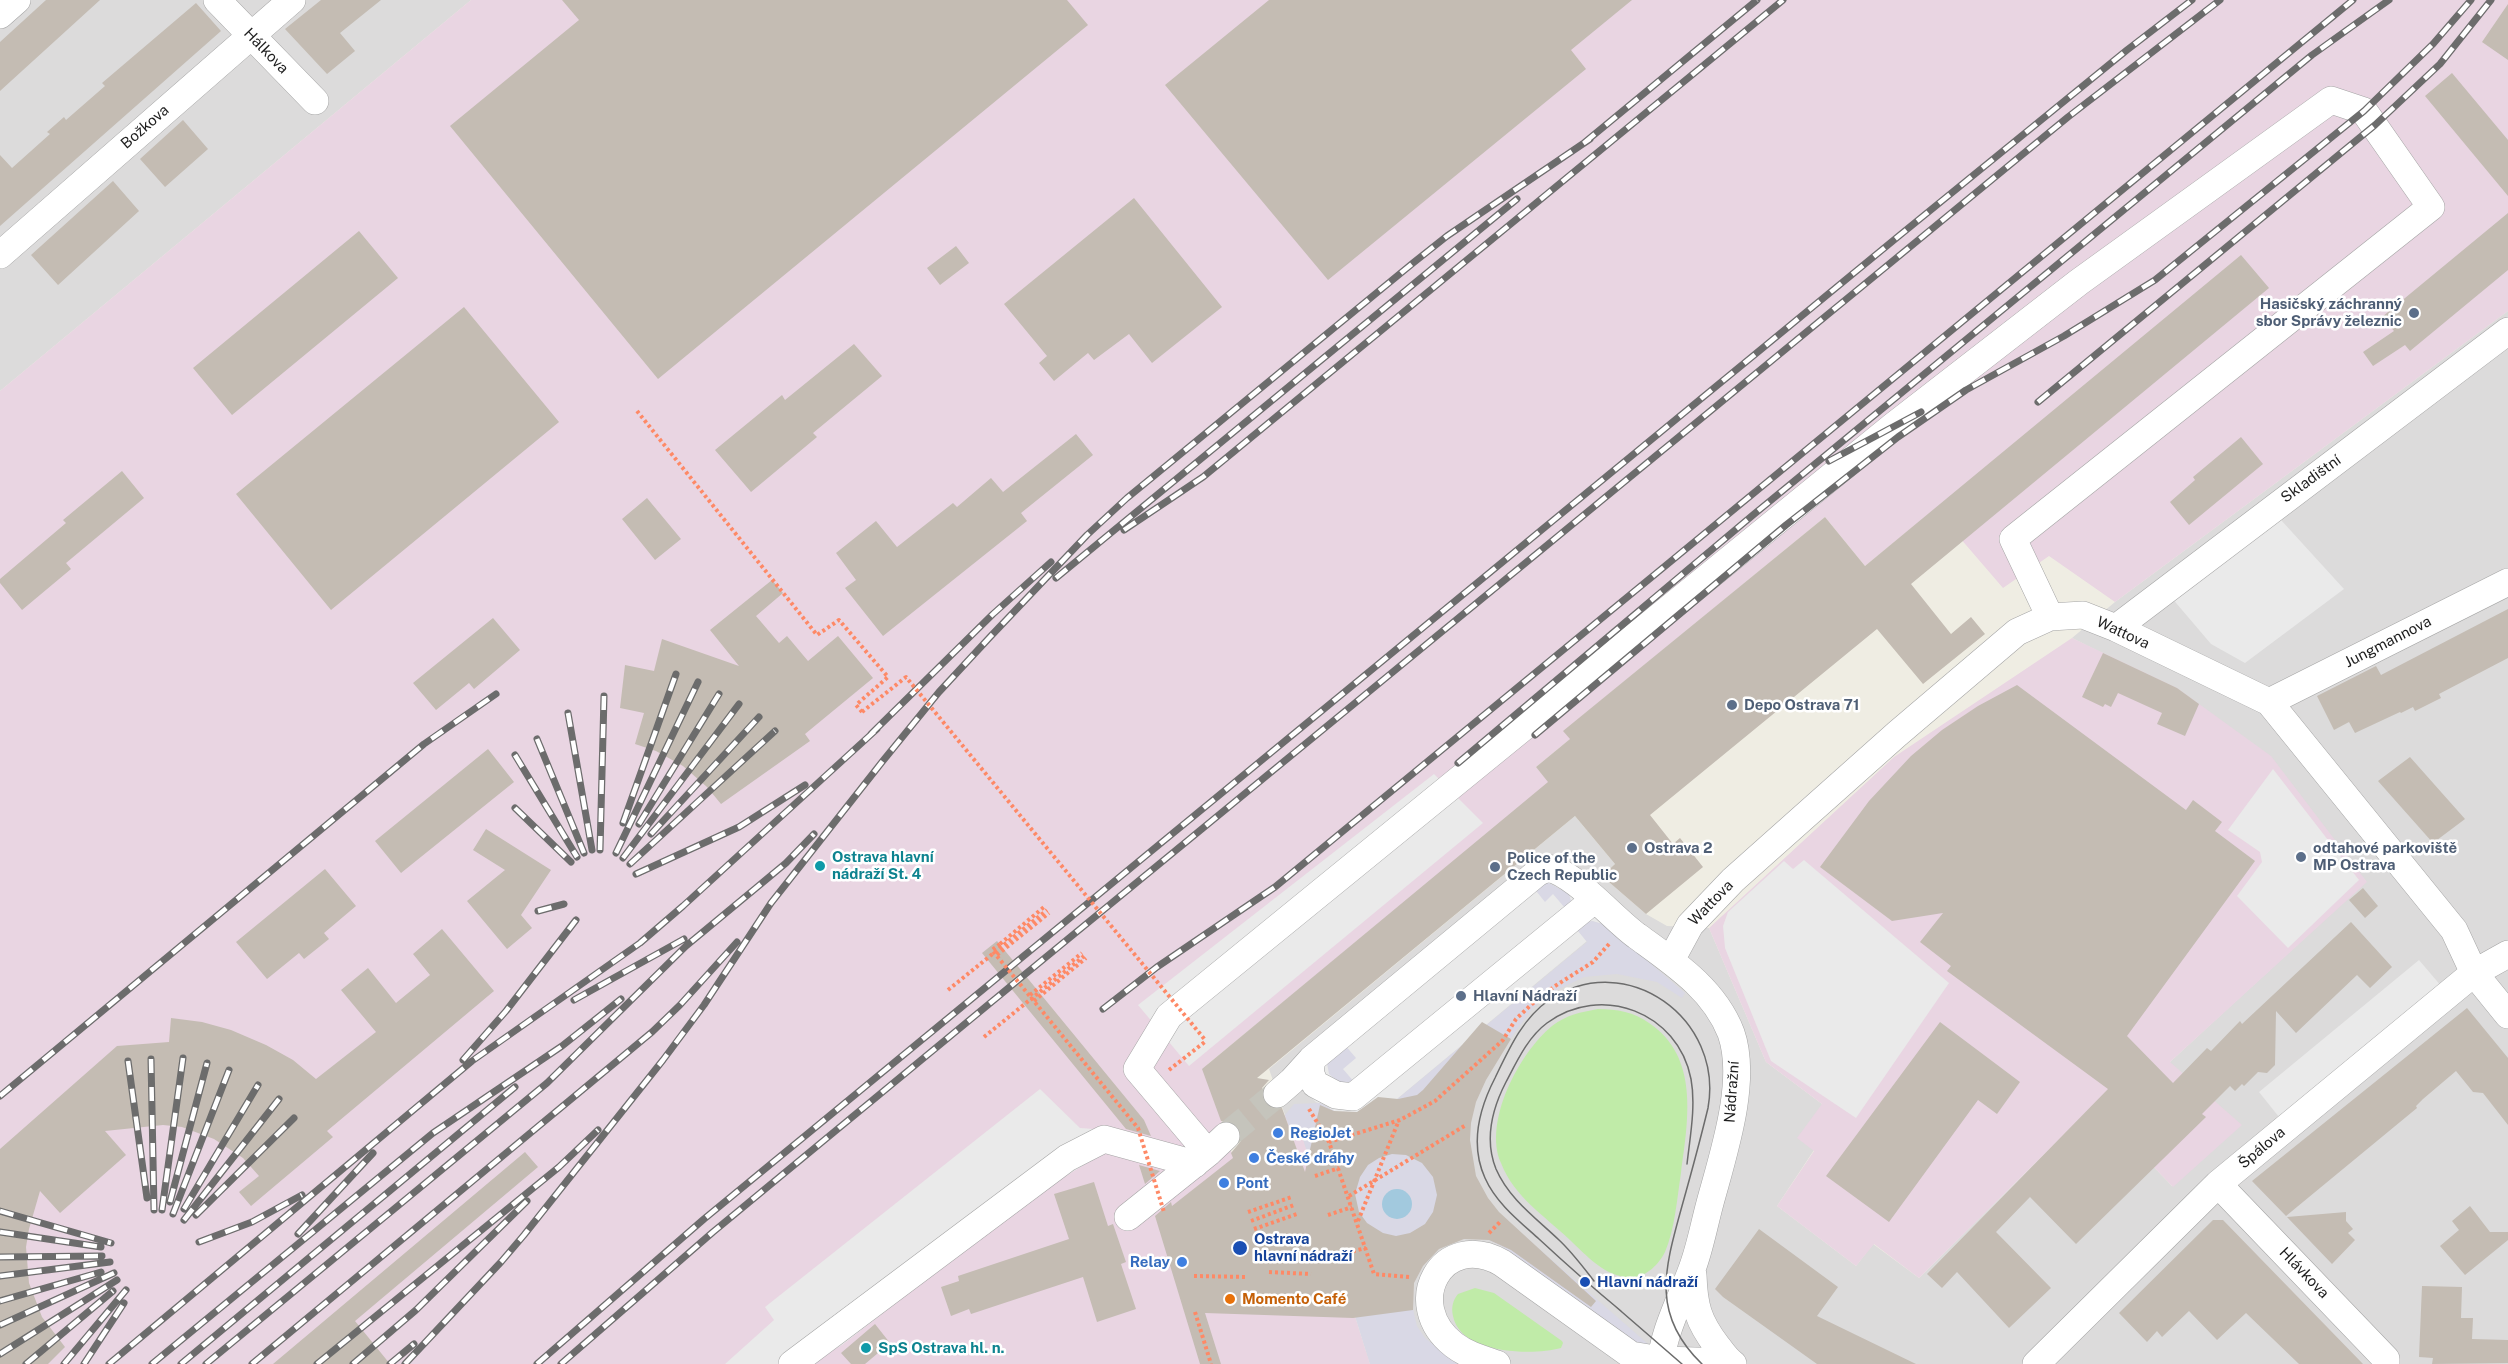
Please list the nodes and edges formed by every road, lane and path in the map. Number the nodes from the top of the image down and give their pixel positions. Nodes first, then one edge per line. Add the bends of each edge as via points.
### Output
1 (17, 0) edge
2 (217, 0) edge
3 (292, 0) edge
4 (0, 15) edge
5 (250, 35) junction
6 (315, 101) dead end
7 (0, 255) edge
8 (2508, 330) edge
9 (637, 411) dead end
10 (2508, 582) edge
11 (2049, 617) junction
12 (2116, 628) junction
13 (2269, 702) junction
14 (1594, 900) junction
15 (1047, 910) dead end
16 (993, 954) junction
17 (2508, 954) edge
18 (1084, 956) dead end
19 (1671, 960) junction
20 (2474, 973) junction
21 (948, 990) dead end
22 (1030, 998) junction
23 (2508, 1015) edge
24 (984, 1037) dead end
25 (1312, 1059) junction
26 (1176, 1079) dead end
27 (1277, 1094) tunnel mouth
28 (1400, 1120) dead end
29 (1466, 1125) dead end
30 (1210, 1151) junction
31 (1339, 1168) dead end
32 (1315, 1176) dead end
33 (1374, 1181) junction
34 (2218, 1184) junction
35 (1349, 1196) dead end
36 (1292, 1197) dead end
37 (1294, 1205) dead end
38 (1353, 1207) dead end
39 (1164, 1212) dead end
40 (1248, 1212) dead end
41 (1298, 1214) dead end
42 (1328, 1215) dead end
43 (1128, 1217) dead end
44 (1251, 1221) dead end
45 (1501, 1221) dead end
46 (1358, 1222) dead end
47 (1254, 1229) dead end
48 (1488, 1234) dead end
49 (1366, 1248) dead end
50 (1341, 1254) dead end
51 (1693, 1268) junction
52 (1269, 1272) dead end
53 (1311, 1274) dead end
54 (1194, 1276) dead end
55 (1248, 1278) dead end
56 (1195, 1312) dead end
57 (1661, 1362) edge
58 (1731, 1363) edge
59 (792, 1364) edge
60 (1211, 1364) edge
61 (1497, 1364) edge
62 (2036, 1364) edge
63 (2386, 1364) edge

1 - 4 street
2 - 5 street, Hálkova
3 - 5 street, Božkova
5 - 6 street, Hálkova
5 - 7 street, Božkova
8 - 12 street, Skladištní
9 - 26 path, bridge via 817,635 839,620 888,677 856,705 862,712 906,677 1206,1041 1168,1071
10 - 13 street, Jungmannova
11 - 12 street, Wattova via 2083,615
11 - 19 street, Wattova via 2017,632 1733,880 1690,925
11 - 30 street via 2013,539 2431,207 2364,111 2331,100 2079,282 1884,433 1169,1016 1137,1069
12 - 13 street, Wattova
13 - 20 street, Wattova via 2454,930
14 - 19 street, Nádražní via 1622,926
14 - 25 street, Nádražní via 1566,875 1554,869 1542,870
14 - 25 street via 1353,1097 1336,1095 1315,1084 1310,1072
15 - 16 path
16 - 21 path
16 - 22 path, bridge
17 - 20 street, Špálova
18 - 22 path
19 - 51 street, Nádražní via 1700,984 1713,1002 1735,1049 1734,1109
20 - 23 street, Wattova
20 - 34 street, Špálova
22 - 24 path
22 - 39 path, bridge via 1138,1128
25 - 27 street
28 - 33 path
29 - 33 path
30 - 43 street
30 - 59 street via 1104,1139 1067,1158
31 - 32 path
33 - 35 path
33 - 46 path
34 - 62 street, Špálova
34 - 63 street, Hlávkova via 2386,1359
36 - 40 path
37 - 44 path
38 - 42 path
41 - 47 path
45 - 48 path
49 - 50 path
51 - 57 street, Nádražní
51 - 58 street, Nádražní via 1698,1318
52 - 53 path
54 - 55 path
56 - 60 path
57 - 58 street
57 - 61 street via 1624,1350 1494,1258 1458,1257 1447,1262 1433,1278 1429,1300 1433,1319 1455,1346

